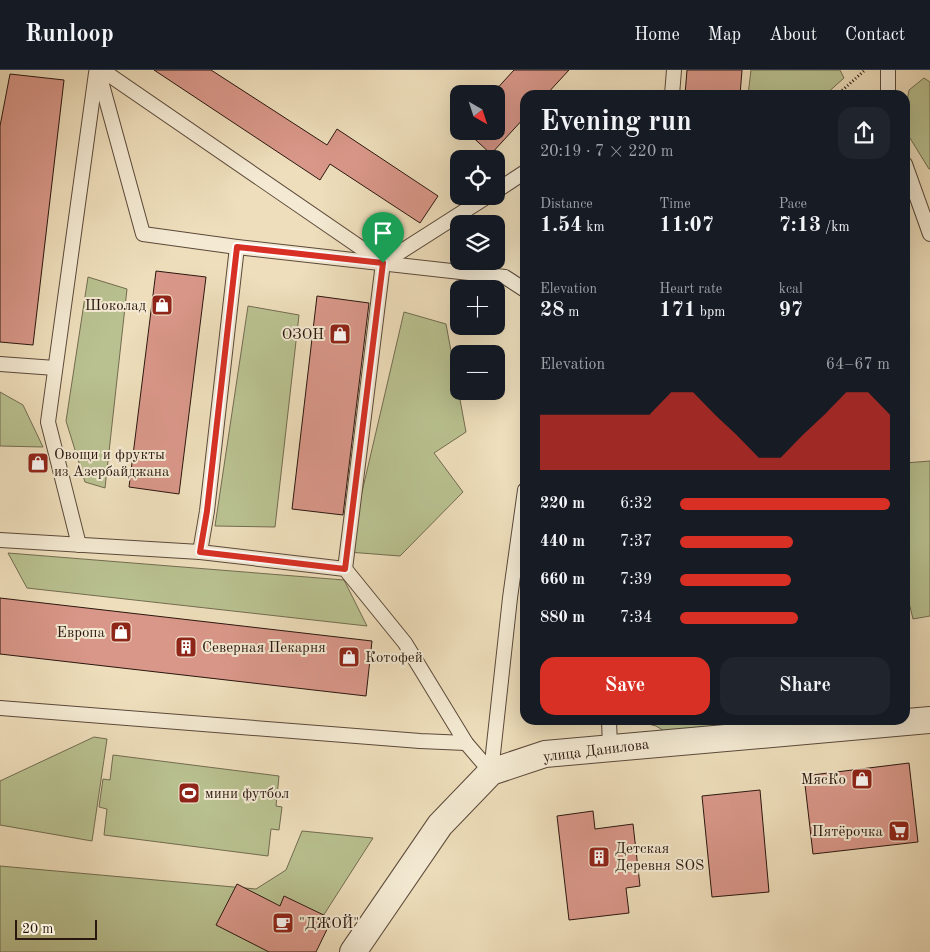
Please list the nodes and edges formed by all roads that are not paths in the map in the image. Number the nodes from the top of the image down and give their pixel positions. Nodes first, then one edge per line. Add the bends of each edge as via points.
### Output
1 (97, 70) edge
2 (102, 70) edge
3 (674, 70) edge
4 (888, 70) edge
5 (672, 90) edge
6 (888, 90) edge
7 (520, 175) edge
8 (910, 178) edge
9 (505, 185) edge
10 (474, 205) edge
11 (930, 234) edge
12 (237, 247) junction
13 (383, 263) junction
14 (520, 287) edge
15 (0, 364) edge
16 (56, 368) junction
17 (520, 526) edge
18 (0, 540) edge
19 (79, 545) junction
20 (200, 552) junction
21 (345, 569) junction
22 (0, 708) edge
23 (930, 720) edge
24 (910, 722) edge
25 (609, 725) edge
26 (873, 725) edge
27 (466, 742) junction
28 (610, 748) junction
29 (491, 772) junction
30 (352, 952) edge

1 - 12 lane via 143,234
1 - 16 lane
2 - 13 lane
3 - 5 lane
4 - 6 lane
7 - 9 lane
8 - 11 lane
10 - 13 lane
12 - 13 lane
12 - 20 lane
13 - 14 lane via 506,277
13 - 21 lane
15 - 16 lane
16 - 19 lane via 48,422
17 - 29 lane
18 - 19 lane
19 - 20 lane
20 - 21 lane
21 - 27 lane via 405,643
22 - 27 lane
23 - 24 street, улица Данилова
25 - 28 lane
26 - 28 street, улица Данилова
27 - 29 lane
28 - 29 street, улица Данилова via 545,754
29 - 30 street, улица Данилова via 440,825

